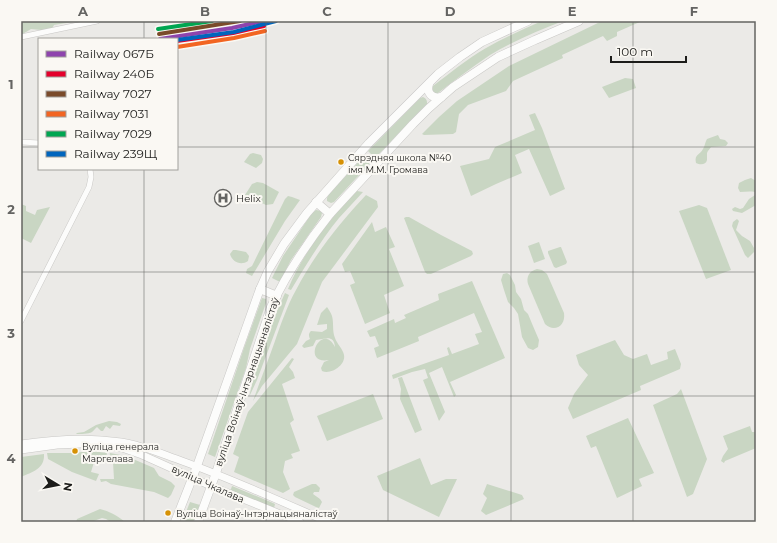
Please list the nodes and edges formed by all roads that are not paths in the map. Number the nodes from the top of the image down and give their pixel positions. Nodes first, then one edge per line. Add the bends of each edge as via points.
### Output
1 (97, 21) edge
2 (528, 21) edge
3 (579, 21) edge
4 (21, 37) edge
5 (429, 84) junction
6 (417, 95) junction
7 (441, 97) junction
8 (429, 108) junction
9 (21, 142) edge
10 (38, 144) edge
11 (90, 171) edge
12 (316, 202) junction
13 (330, 214) junction
14 (260, 289) junction
15 (277, 296) junction
16 (21, 321) edge
17 (21, 444) edge
18 (21, 450) edge
19 (197, 466) junction
20 (216, 473) junction
21 (193, 478) junction
22 (211, 486) junction
23 (275, 499) junction
24 (291, 506) junction
25 (270, 510) junction
26 (287, 517) junction
27 (175, 522) edge
28 (198, 522) edge
29 (300, 522) edge
30 (328, 522) edge

1 - 4 street
2 - 5 main road, вуліца Воінаў-Інтэрнацыяналістаў via 482,42 438,74
3 - 7 main road, вуліца Воінаў-Інтэрнацыяналістаў via 498,57
5 - 6 main road, вуліца Воінаў-Інтэрнацыяналістаў
5 - 7 main road via 430,94 436,98
6 - 8 main road via 428,97
6 - 12 main road, вуліца Воінаў-Інтэрнацыяналістаў
7 - 8 main road, вуліца Воінаў-Інтэрнацыяналістаў
8 - 13 main road, вуліца Воінаў-Інтэрнацыяналістаў
9 - 10 street
11 - 16 street via 89,187
12 - 13 main road
12 - 14 main road, вуліца Воінаў-Інтэрнацыяналістаў via 284,244
13 - 15 main road, вуліца Воінаў-Інтэрнацыяналістаў via 296,260
14 - 15 main road
14 - 19 main road, вуліца Воінаў-Інтэрнацыяналістаў
15 - 20 main road, вуліца Воінаў-Інтэрнацыяналістаў
17 - 19 main road, вуліца Чкалава via 60,439 122,442 142,446
18 - 21 main road, вуліца Чкалава via 57,445 110,446 142,455
19 - 20 main road, вуліца Чкалава
19 - 21 main road, вуліца Воінаў-Інтэрнацыяналістаў
20 - 22 main road, вуліца Воінаў-Інтэрнацыяналістаў
20 - 23 main road, вуліца Чкалава
21 - 22 main road, вуліца Чкалава
21 - 27 main road, вуліца Воінаў-Інтэрнацыяналістаў
22 - 25 main road, вуліца Чкалава
22 - 28 main road, вуліца Воінаў-Інтэрнацыяналістаў
23 - 24 main road, вуліца Чкалава
23 - 25 main road via 278,507
24 - 26 main road via 283,509
24 - 30 main road, вуліца Чкалава
25 - 26 main road, вуліца Чкалава
26 - 29 main road, вуліца Чкалава

